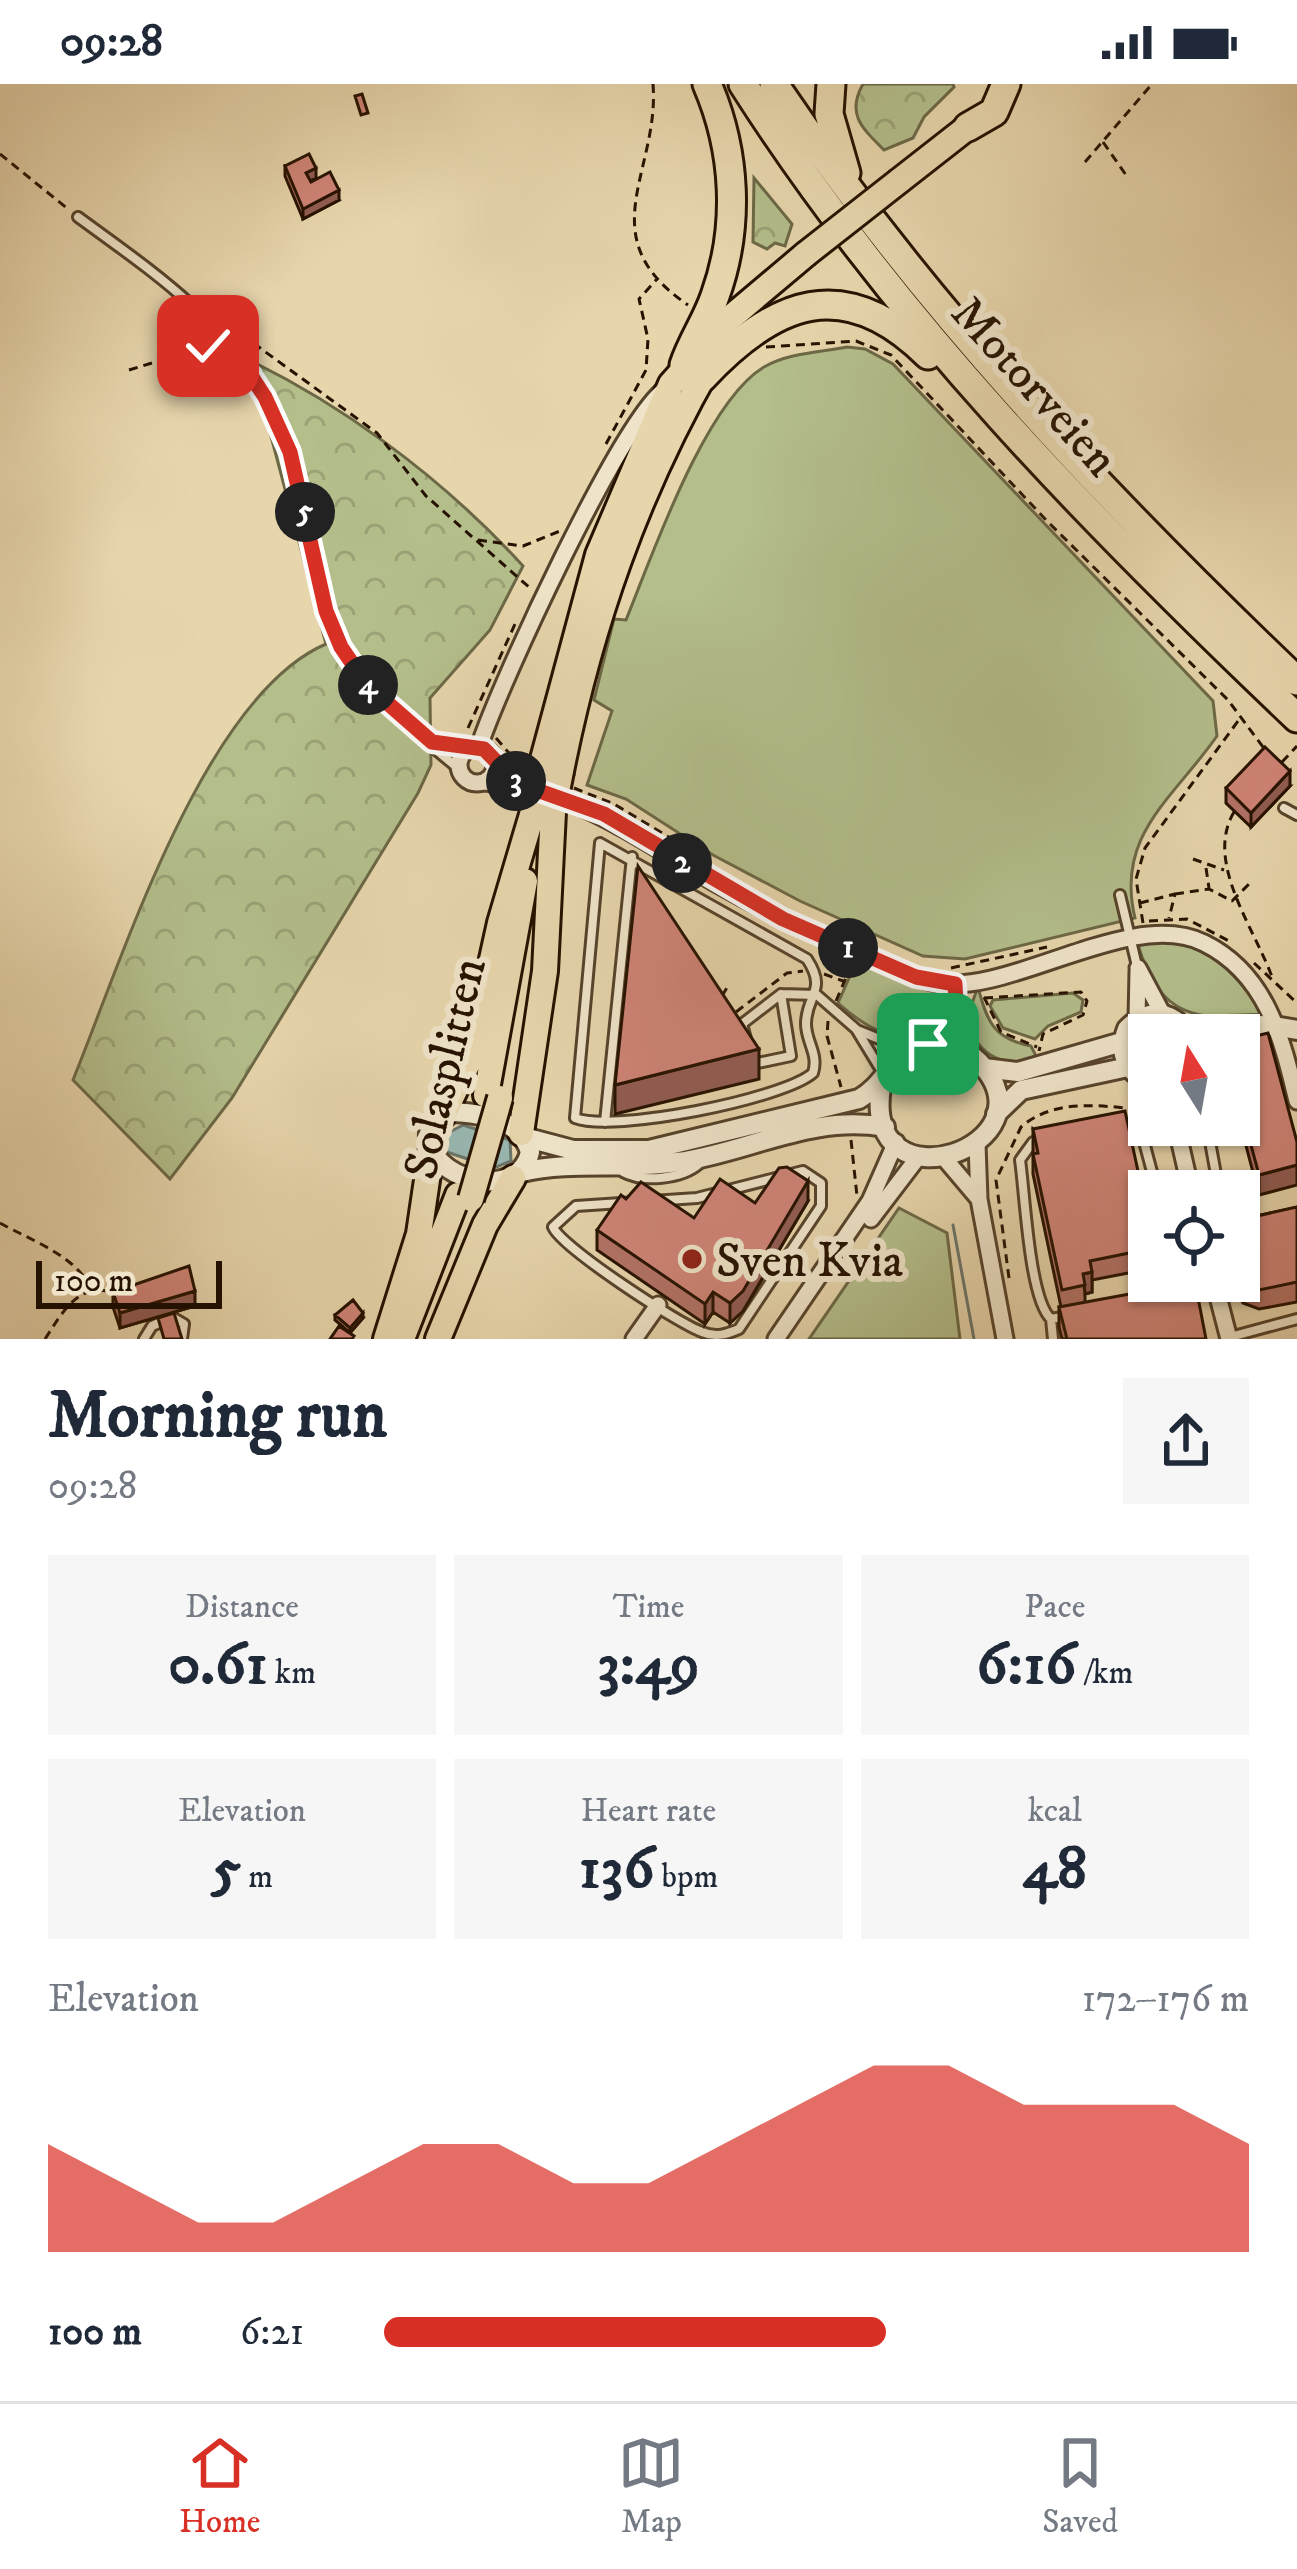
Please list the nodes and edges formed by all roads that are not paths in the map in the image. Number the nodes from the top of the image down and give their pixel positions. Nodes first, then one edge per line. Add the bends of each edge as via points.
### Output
1 (707, 84) edge
2 (743, 84) edge
3 (774, 84) edge
4 (831, 84) edge
5 (988, 84) edge
6 (1006, 84) edge
7 (968, 127) junction
8 (857, 201) junction
9 (78, 217) road end
10 (686, 376) junction
11 (976, 389) junction
12 (1297, 681) edge
13 (1297, 718) edge
14 (475, 743) junction
15 (436, 744) junction
16 (494, 762) junction
17 (552, 766) junction
18 (459, 769) junction
19 (484, 782) junction
20 (517, 783) junction
21 (1284, 808) dead end
22 (544, 810) junction
23 (1297, 814) edge
24 (632, 857) junction
25 (1120, 896) dead end
26 (1129, 933) junction
27 (1138, 968) junction
28 (955, 984) junction
29 (781, 994) junction
30 (817, 994) junction
31 (956, 1004) junction
32 (1162, 1013) joint
33 (1136, 1014) edge
34 (1158, 1014) edge
35 (1287, 1028) edge
36 (856, 1029) junction
37 (1128, 1032) edge
38 (1122, 1042) junction
39 (938, 1043) junction
40 (910, 1051) junction
41 (965, 1051) junction
42 (1128, 1067) joint
43 (985, 1068) junction
44 (883, 1082) junction
45 (1297, 1101) edge
46 (443, 1115) junction
47 (993, 1118) junction
48 (605, 1122) junction
49 (1128, 1125) edge
50 (1111, 1127) edge
51 (1067, 1134) edge
52 (523, 1135) junction
53 (891, 1135) junction
54 (976, 1144) junction
55 (431, 1153) junction
56 (919, 1156) junction
57 (945, 1159) junction
58 (578, 1168) junction
59 (518, 1175) junction
60 (464, 1197) junction
61 (979, 1198) junction
62 (477, 1252) junction
63 (1217, 1302) edge
64 (658, 1305) junction
65 (1072, 1315) edge
66 (1297, 1318) edge
67 (1051, 1319) junction
68 (1229, 1338) edge
69 (144, 1339) edge
70 (182, 1339) edge
71 (386, 1339) edge
72 (402, 1339) edge
73 (417, 1339) edge
74 (438, 1339) edge
75 (634, 1339) edge
76 (776, 1339) edge
77 (786, 1339) edge
78 (1005, 1339) edge
79 (1053, 1339) edge

1 - 10 highway via 730,159 731,219 716,295
2 - 11 highway, Motorveien via 835,217
3 - 8 highway, Motorveien
4 - 8 highway via 832,126
5 - 7 highway
6 - 7 highway via 994,112
7 - 10 highway, bridge via 766,289
8 - 12 highway, Motorveien via 1050,432
9 - 15 lane via 179,290 231,344 290,452 341,647 367,685
10 - 11 highway via 761,323 831,305 886,321
10 - 14 street via 652,399 612,466
10 - 17 highway
10 - 17 highway via 619,499 577,622
11 - 13 highway, Motorveien
14 - 15 lane
14 - 16 street
14 - 18 street
15 - 18 lane
16 - 19 street
16 - 20 street
17 - 22 highway, bridge
18 - 19 street via 465,780
19 - 20 street
20 - 28 street via 604,814 819,936 916,977
21 - 23 lane
22 - 46 highway via 470,1059
22 - 52 highway via 544,971
22 - 60 highway, Solasplitten, bridge via 493,1096
24 - 30 lane via 796,950 814,970
24 - 48 lane
24 - 48 lane via 600,842 573,1110 575,1118
25 - 26 lane
26 - 27 lane
26 - 28 street
26 - 35 street via 1181,936 1220,952
27 - 32 street
27 - 33 street
28 - 31 street
29 - 29 lane via 742,1024 753,1064 791,1056
29 - 30 lane
30 - 36 lane
30 - 48 lane via 806,1020 816,1063 805,1080 694,1113
31 - 39 street
31 - 41 street
32 - 34 street
35 - 45 street
36 - 40 lane
36 - 44 lane
37 - 38 street
38 - 42 street
38 - 43 street via 1018,1072
39 - 40 street
39 - 41 street
40 - 44 street
41 - 43 street
42 - 47 street via 1021,1090
43 - 47 street
44 - 52 street via 834,1106 649,1150 573,1150
44 - 53 street
46 - 52 street via 465,1113
46 - 55 street via 429,1133
47 - 54 street
49 - 50 lane
51 - 67 lane via 1033,1142 1020,1160 1042,1311
52 - 59 street via 530,1152
53 - 56 street
53 - 58 street via 819,1125 708,1156
53 - 76 street via 870,1201
54 - 57 street
54 - 61 street
55 - 59 street via 448,1169 492,1181
55 - 71 highway via 419,1234
56 - 57 street
56 - 77 street
57 - 61 street
58 - 59 street
58 - 62 street via 520,1187
59 - 62 highway via 492,1211
60 - 72 highway, Solasplitten
60 - 73 highway, Solasplitten
61 - 78 street
62 - 74 highway
63 - 68 street
64 - 64 lane via 702,1333 739,1329 821,1206 821,1183 803,1171 697,1198 576,1206 558,1217 559,1240
64 - 75 street
65 - 67 lane
66 - 68 lane
67 - 79 lane
69 - 70 lane via 172,1316 184,1324

